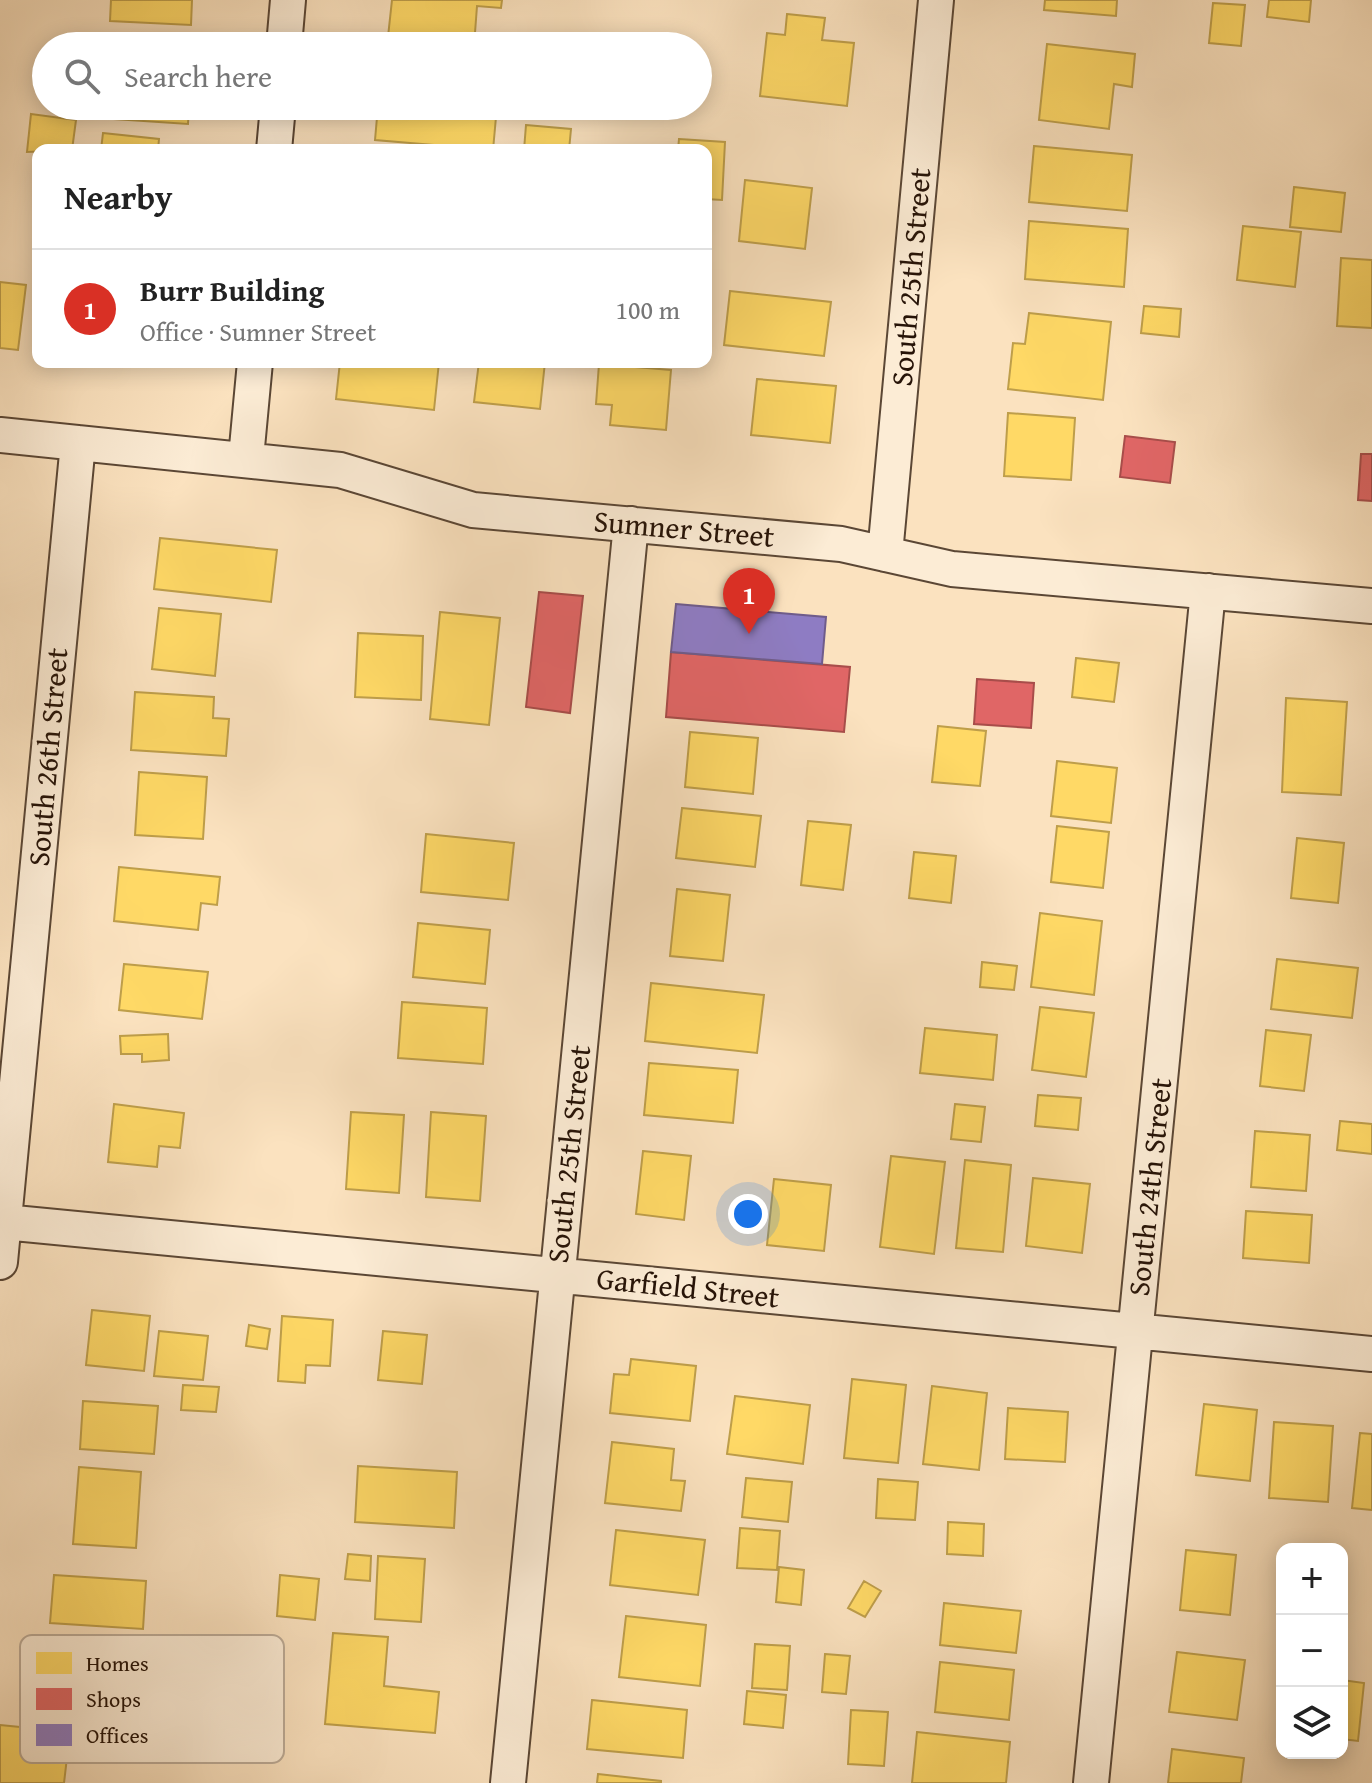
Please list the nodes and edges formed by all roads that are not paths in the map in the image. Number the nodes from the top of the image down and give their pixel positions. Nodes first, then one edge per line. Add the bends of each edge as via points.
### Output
1 (288, 0) edge
2 (936, 0) edge
3 (285, 32) edge
4 (277, 120) edge
5 (275, 144) edge
6 (254, 368) edge
7 (0, 435) edge
8 (78, 443) junction
9 (246, 458) junction
10 (631, 524) junction
11 (885, 554) junction
12 (1208, 591) junction
13 (1372, 606) edge
14 (11, 1035) edge
15 (4, 1222) junction
16 (0, 1262) edge
17 (557, 1276) junction
18 (1135, 1331) junction
19 (1372, 1354) edge
20 (508, 1783) edge
21 (1091, 1783) edge

1 - 3 street
2 - 11 street, South 25th Street
4 - 5 street
6 - 9 street
7 - 8 street, Sumner Street
8 - 9 street, Sumner Street
8 - 14 street, South 26th Street
9 - 10 street, Sumner Street via 340,470 473,510
10 - 11 street, Sumner Street via 841,544
10 - 17 street, South 25th Street
11 - 12 street, Sumner Street via 952,569
12 - 13 street, Sumner Street
12 - 18 street, South 24th Street
14 - 15 street, South 26th Street
15 - 16 street, South 26th Street
15 - 17 street, Garfield Street
17 - 18 street, Garfield Street
17 - 20 street, South 25th Street
18 - 19 street, Garfield Street
18 - 21 street, South 24th Street

